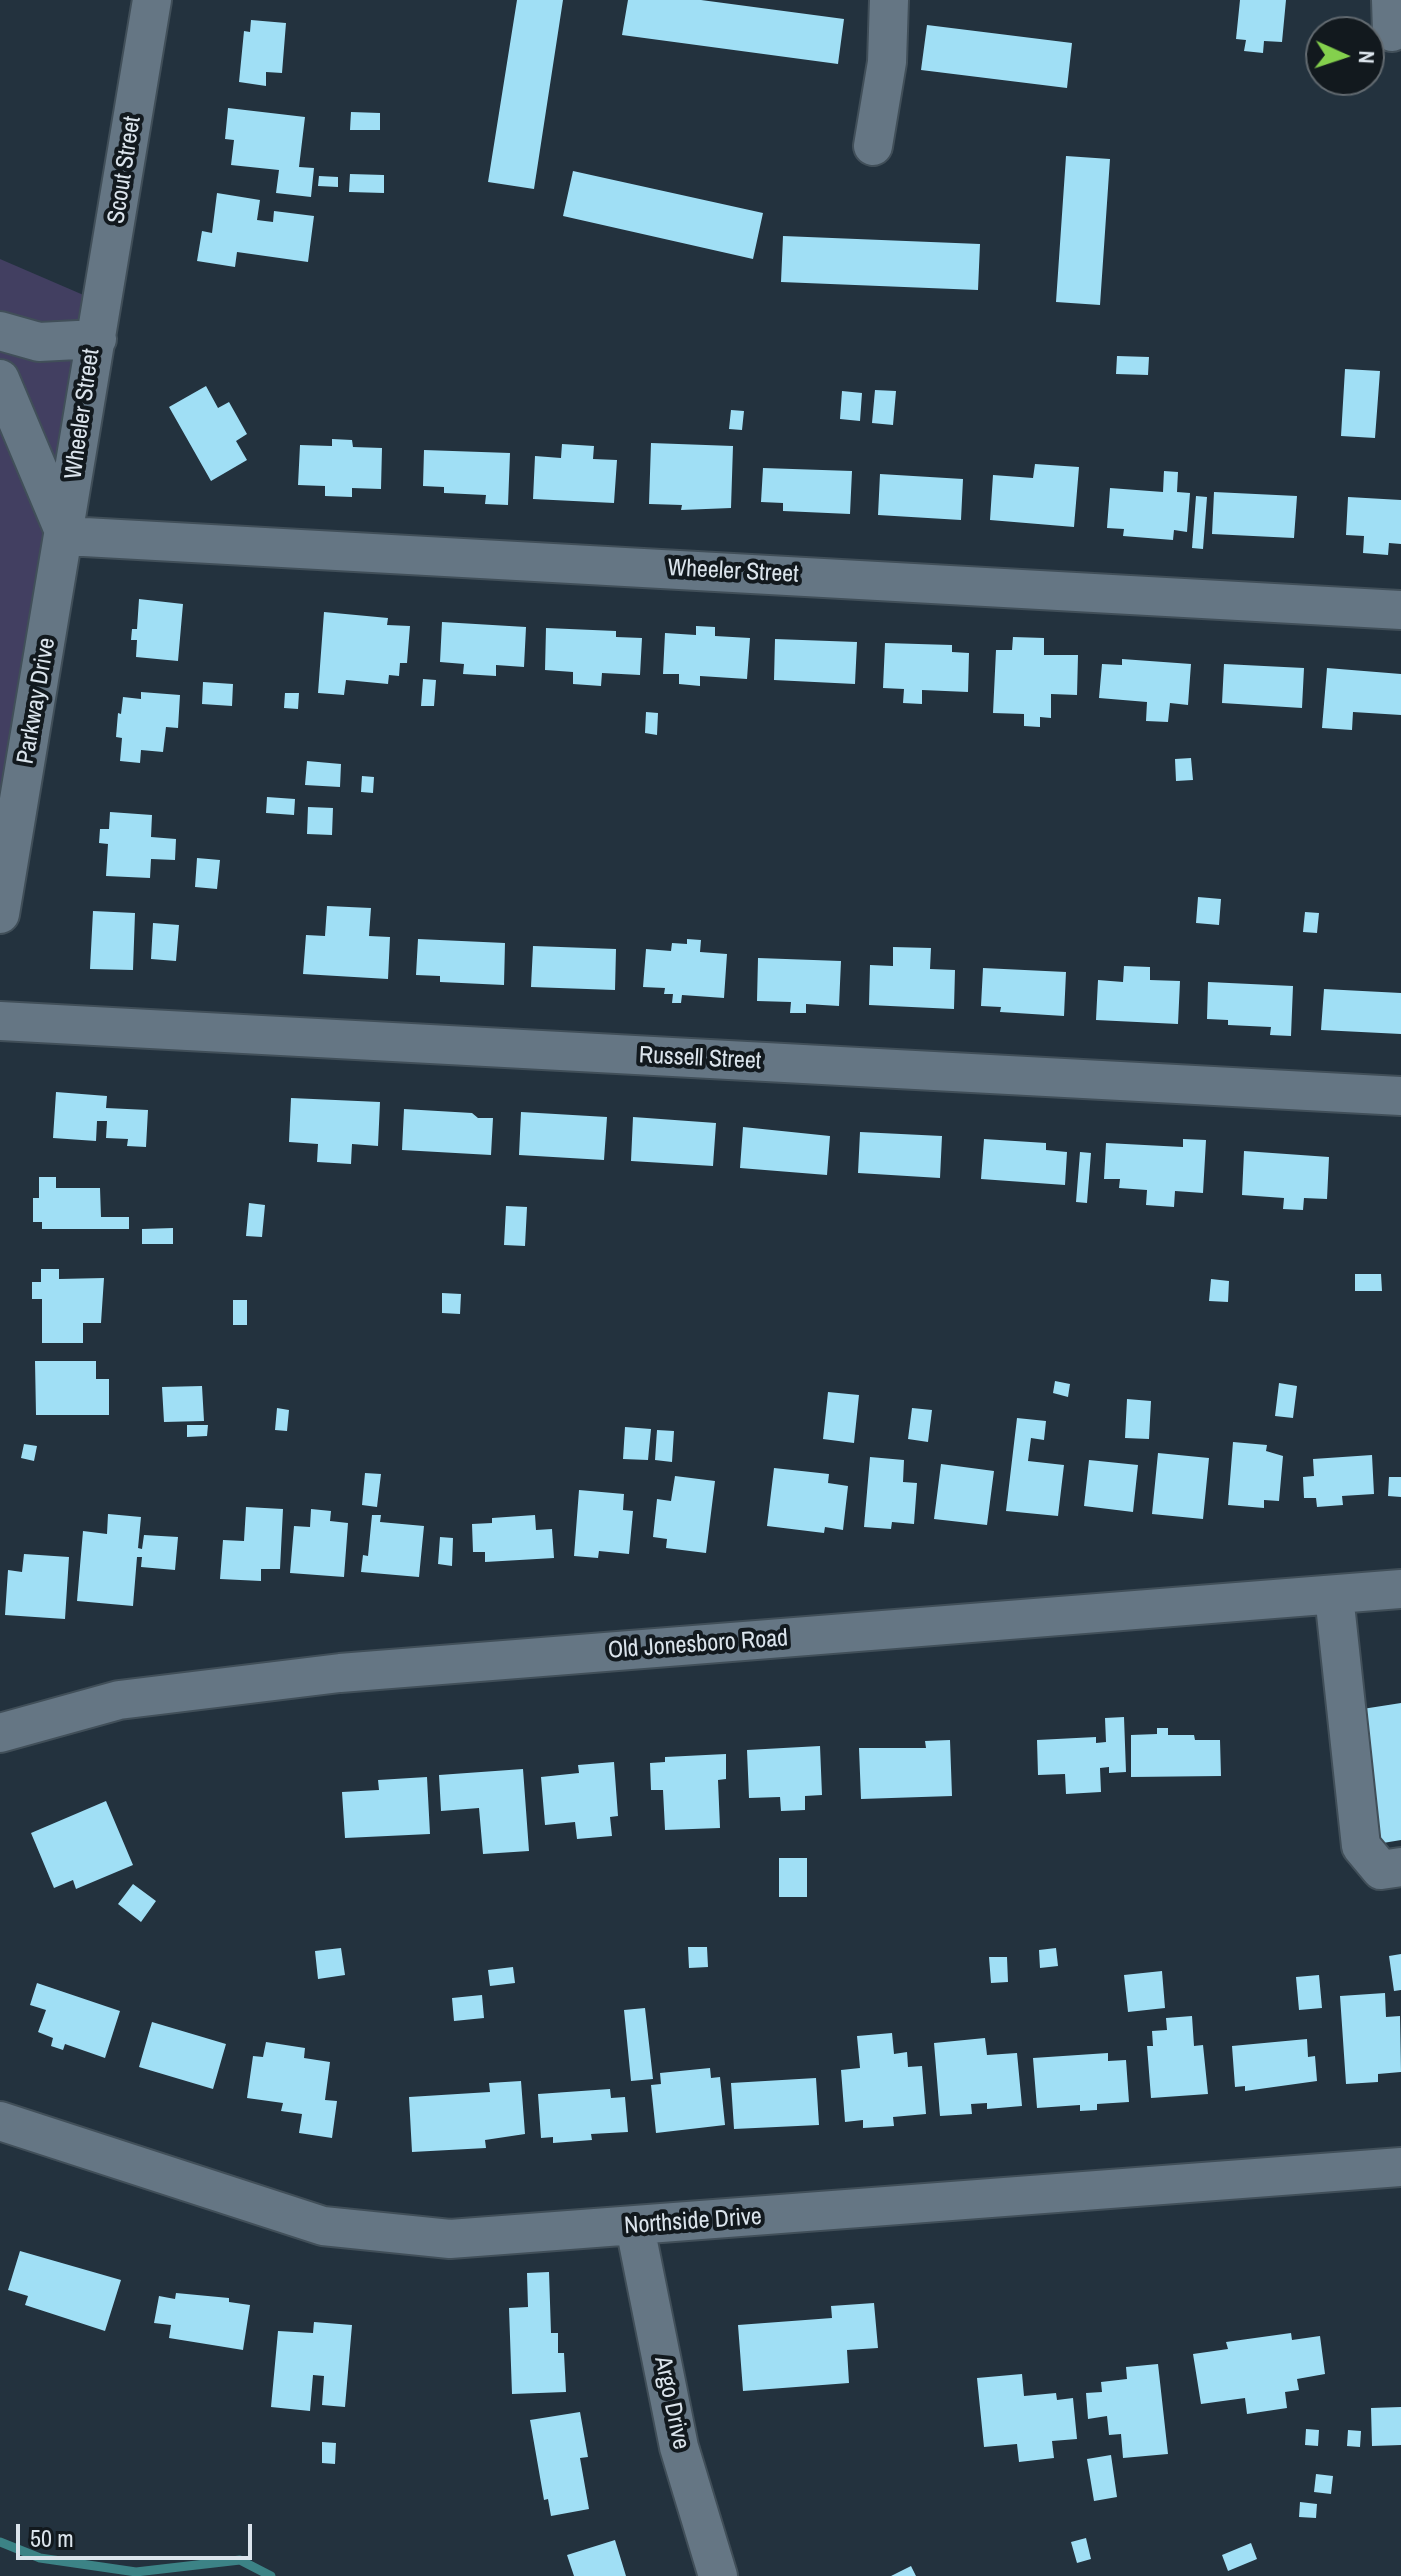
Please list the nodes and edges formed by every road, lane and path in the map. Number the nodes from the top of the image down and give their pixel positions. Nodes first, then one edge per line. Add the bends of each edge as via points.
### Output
1 (152, 0) edge
2 (889, 0) edge
3 (873, 146) dead end
4 (0, 331) edge
5 (97, 339) junction
6 (0, 379) edge
7 (66, 536) junction
8 (1401, 610) edge
9 (0, 914) edge
10 (0, 1021) edge
11 (1401, 1096) edge
12 (1401, 1589) edge
13 (1334, 1595) junction
14 (0, 1733) edge
15 (1401, 1867) edge
16 (0, 2121) edge
17 (1401, 2167) edge
18 (635, 2227) junction
19 (718, 2576) edge

1 - 5 street, Scout Street
2 - 3 street via 887,62
4 - 5 street, Wheeler Street via 39,342
5 - 7 street, Wheeler Street
6 - 7 street, Wheeler Street
7 - 8 street, Wheeler Street
7 - 9 street, Parkway Drive
10 - 11 street, Russell Street
12 - 13 street, Old Jonesboro Road
13 - 14 street, Old Jonesboro Road via 340,1673 119,1700
13 - 15 street via 1361,1846 1381,1870
16 - 18 street, Northside Drive via 323,2226 450,2239
17 - 18 street, Northside Drive
18 - 19 street, Argo Drive via 679,2447

